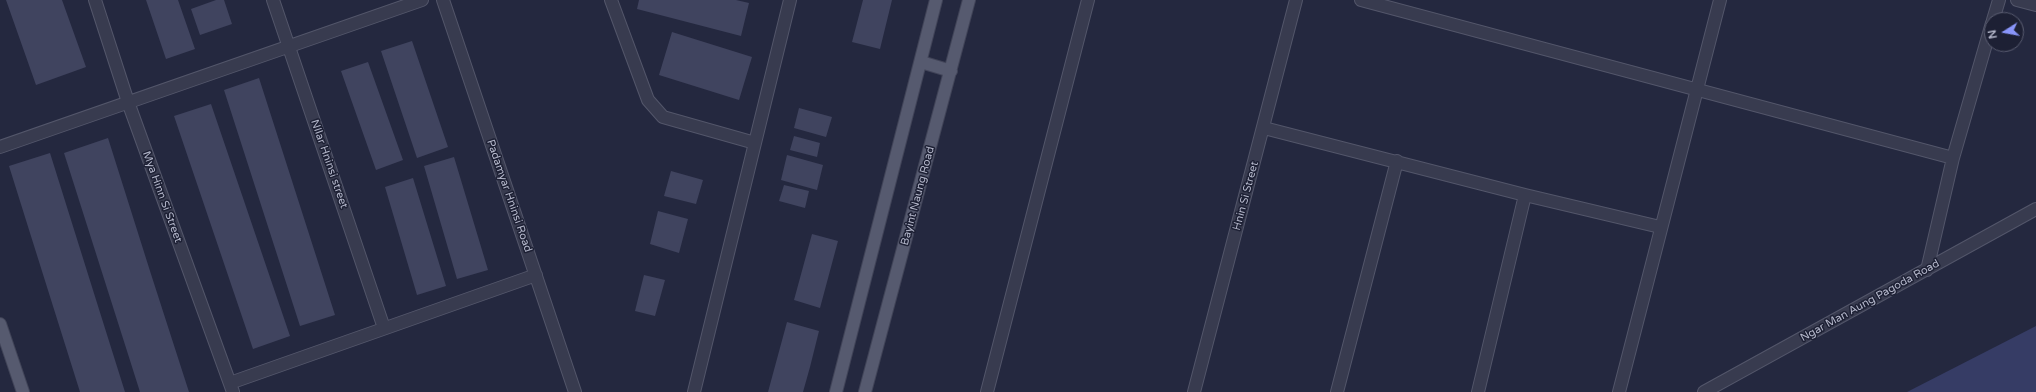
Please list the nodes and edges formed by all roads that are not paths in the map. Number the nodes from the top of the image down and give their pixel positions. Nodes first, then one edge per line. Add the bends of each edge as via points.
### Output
1 (95, 0) edge
2 (273, 0) edge
3 (422, 0) edge
4 (443, 0) edge
5 (611, 0) edge
6 (790, 0) edge
7 (936, 0) edge
8 (969, 0) edge
9 (1088, 0) edge
10 (1296, 0) edge
11 (1361, 0) edge
12 (1720, 0) edge
13 (1999, 0) edge
14 (2017, 0) edge
15 (2036, 5) edge
16 (1995, 12) edge
17 (289, 46) junction
18 (1984, 51) edge
19 (921, 62) junction
20 (951, 71) junction
21 (1696, 89) junction
22 (128, 102) junction
23 (1264, 128) junction
24 (755, 143) junction
25 (0, 147) edge
26 (1953, 158) junction
27 (1397, 161) junction
28 (1525, 195) junction
29 (2036, 209) edge
30 (1660, 227) junction
31 (1927, 270) junction
32 (536, 275) junction
33 (0, 324) edge
34 (384, 328) junction
35 (232, 388) edge
36 (23, 392) edge
37 (575, 392) edge
38 (694, 392) edge
39 (836, 392) edge
40 (865, 392) edge
41 (986, 392) edge
42 (1194, 392) edge
43 (1337, 392) edge
44 (1478, 392) edge
45 (1620, 392) edge
46 (1704, 392) edge

1 - 22 street, Mya Hinn Si Street
2 - 17 street, NIlar Hninsi street
3 - 17 street
4 - 32 street, Padamyar Hninsi Road
5 - 24 street via 648,100 663,117
6 - 24 street
7 - 19 main road
8 - 20 main road, Bayint Naung Road
9 - 41 street
10 - 23 street, Hnin Si Street
11 - 21 street
12 - 21 street
13 - 16 street
14 - 15 street
17 - 22 street
17 - 34 street, NIlar Hninsi street
18 - 26 street
19 - 20 main road
19 - 39 main road
20 - 40 main road, Bayint Naung Road
21 - 26 street
21 - 30 street
22 - 25 street
22 - 35 street, Mya Hinn Si Street
23 - 27 street
23 - 42 street, Hnin Si Street
24 - 38 street
26 - 31 street
27 - 28 street
27 - 43 street
28 - 30 street
28 - 44 street
29 - 31 street, Ngar Man Aung Pagoda Road
30 - 45 street
31 - 46 street, Ngar Man Aung Pagoda Road
32 - 34 street
32 - 37 street, Padamyar Hninsi Road
33 - 36 main road
34 - 35 street

